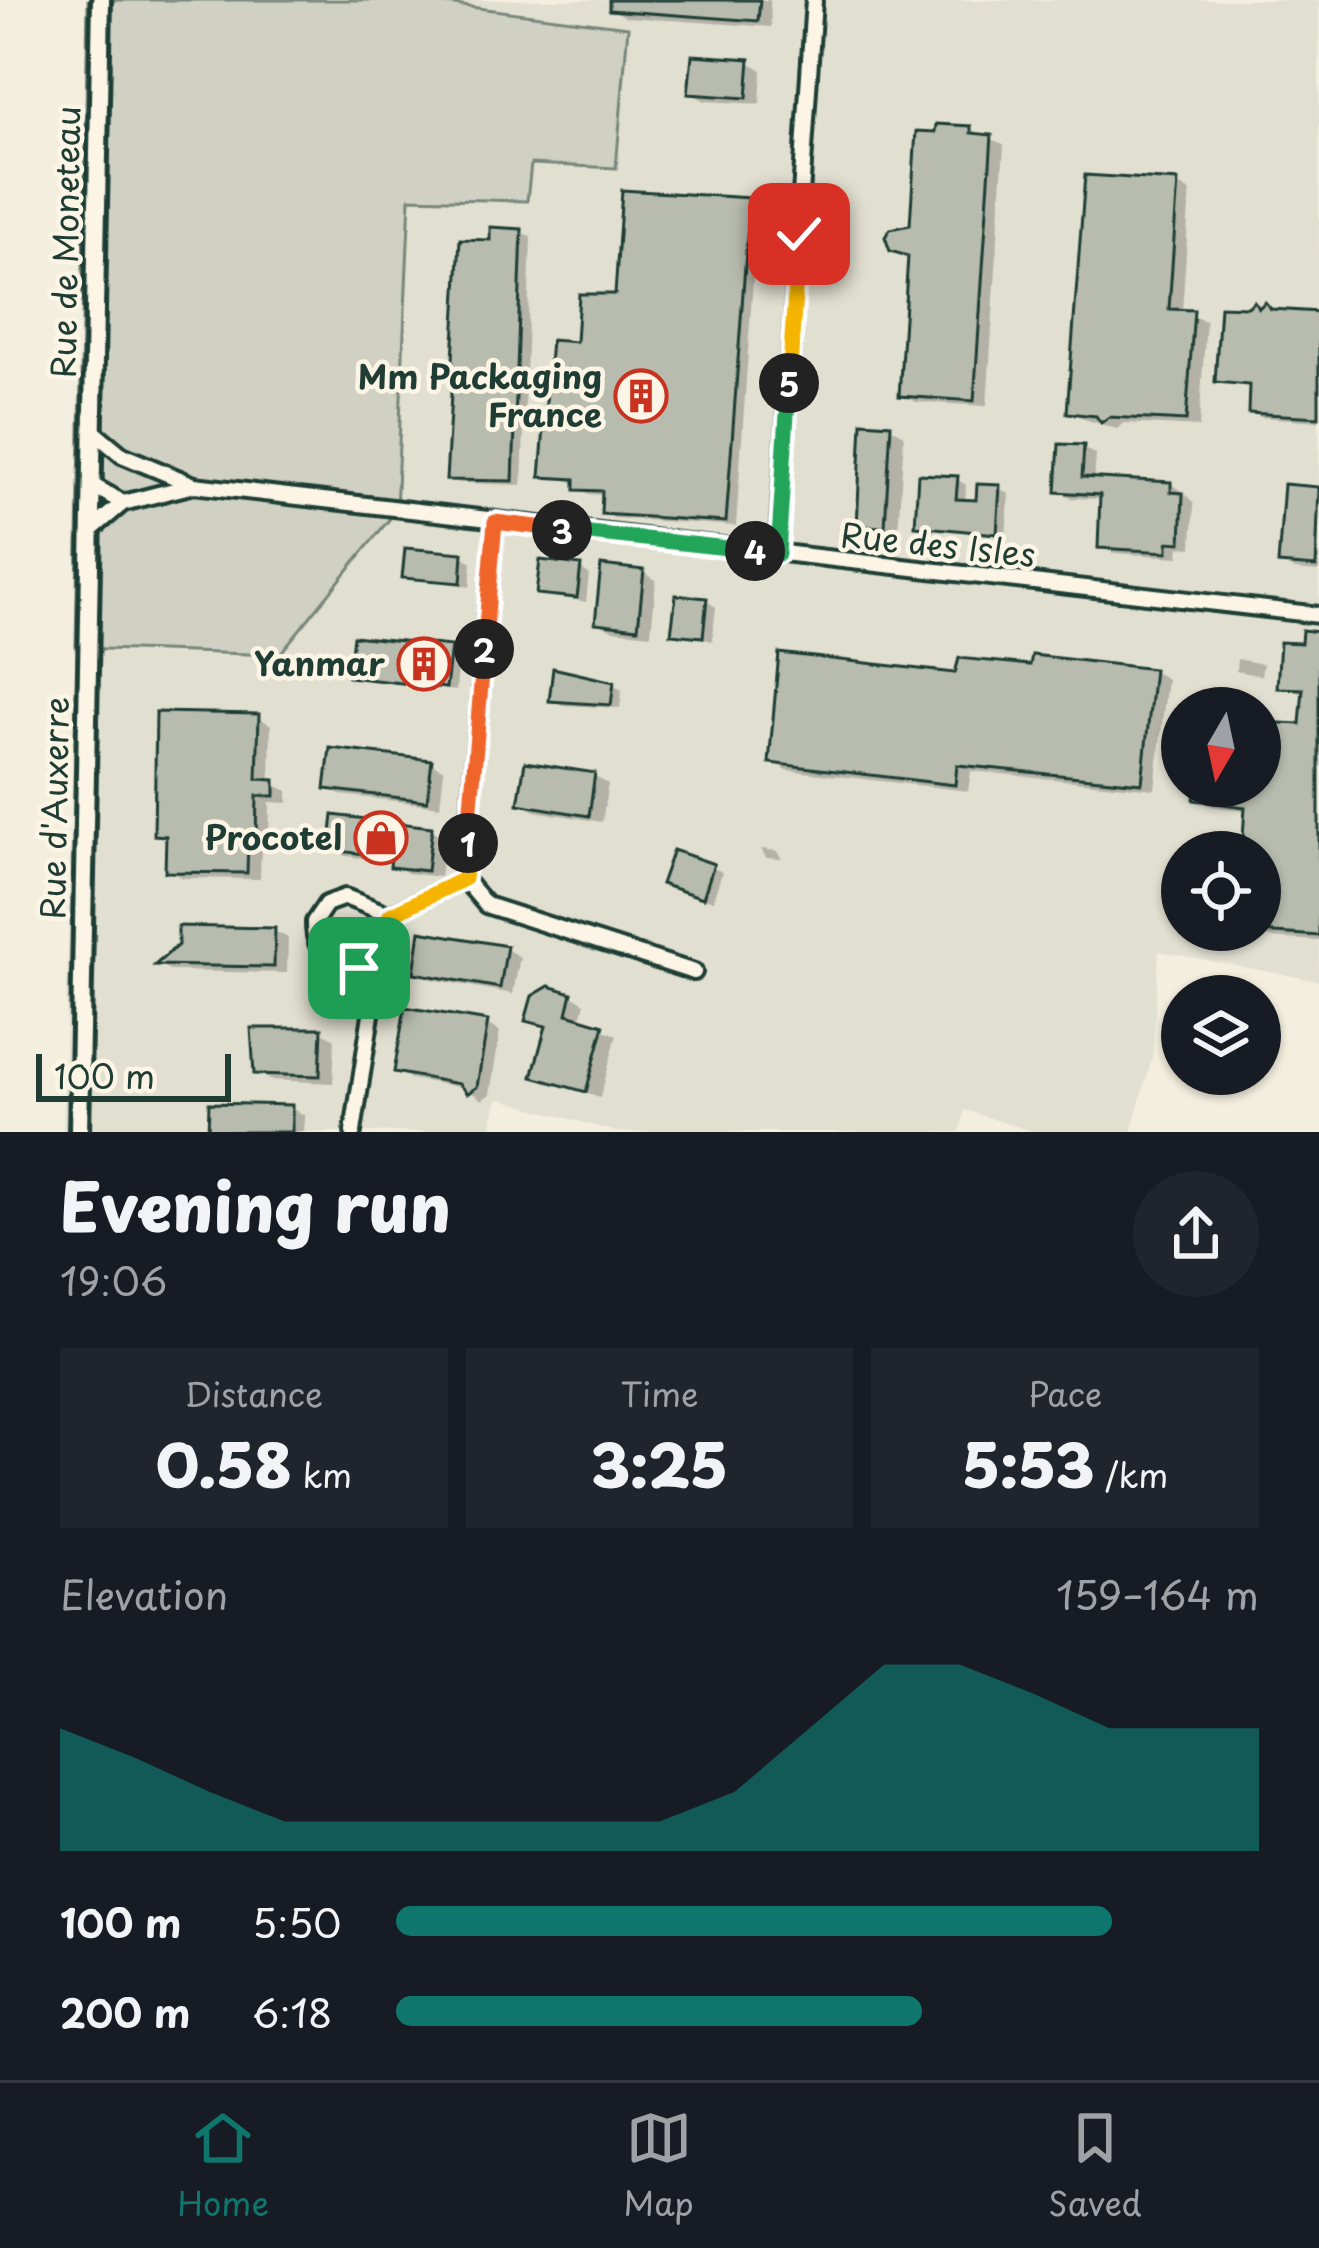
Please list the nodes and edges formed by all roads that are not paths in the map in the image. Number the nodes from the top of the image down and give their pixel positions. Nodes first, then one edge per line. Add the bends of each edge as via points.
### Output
1 (101, 0) edge
2 (814, 0) edge
3 (93, 431) junction
4 (122, 455) junction
5 (92, 463) junction
6 (92, 485) junction
7 (194, 485) junction
8 (123, 503) junction
9 (495, 522) junction
10 (92, 530) junction
11 (778, 554) junction
12 (1319, 615) edge
13 (467, 884) junction
14 (385, 912) junction
15 (377, 971) junction
16 (694, 971) dead end
17 (79, 1132) edge
18 (353, 1132) edge

1 - 3 main road, Rue de Moneteau
2 - 11 street
3 - 4 street, Rue des Isles
3 - 5 main road, Rue de Moneteau
4 - 5 street
4 - 7 street, Rue des Isles
5 - 6 main road, Rue de Moneteau
6 - 8 street
6 - 10 main road, Rue d'Auxerre
7 - 8 street, Rue des Isles
7 - 9 street, Rue des Isles
8 - 10 street, Rue des Isles
9 - 11 street, Rue des Isles
9 - 13 street
10 - 17 main road, Rue d'Auxerre
11 - 12 street, Rue des Isles
13 - 14 street
13 - 16 street via 501,911
14 - 15 street
14 - 15 street via 345,897 326,904 314,922 329,962
15 - 18 street

